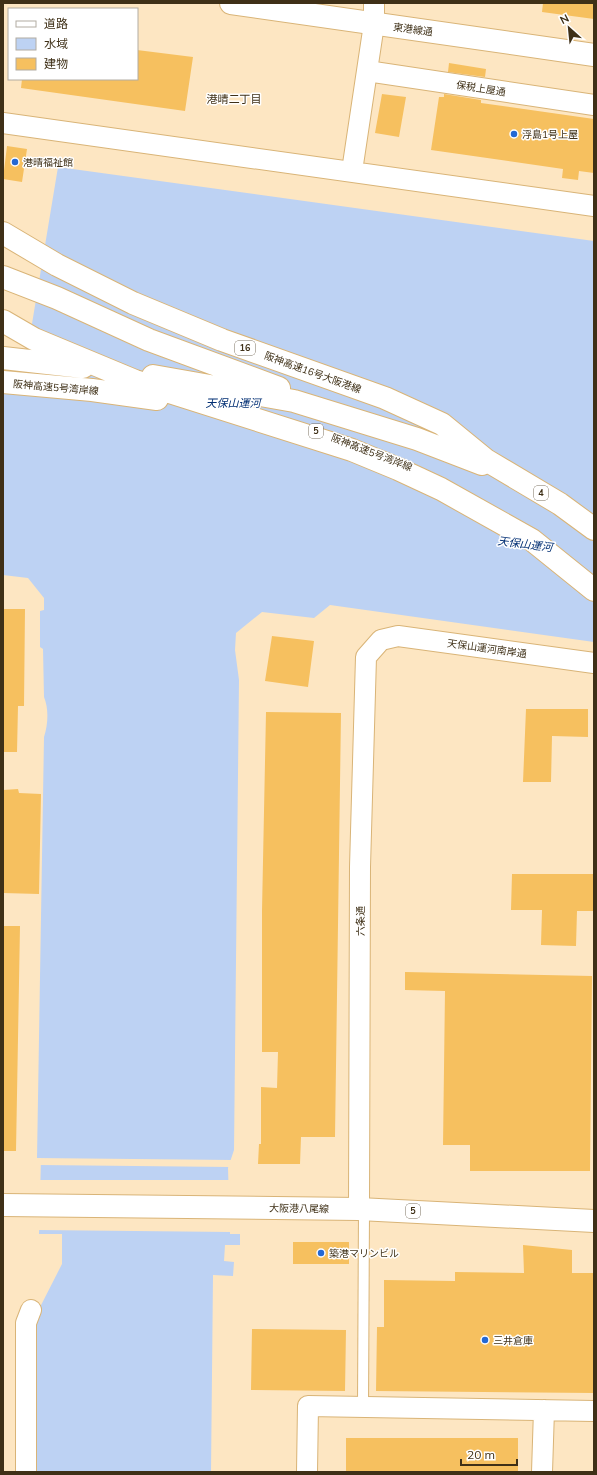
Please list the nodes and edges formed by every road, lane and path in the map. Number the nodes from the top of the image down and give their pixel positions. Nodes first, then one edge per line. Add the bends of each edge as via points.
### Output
1 (231, 3) edge
2 (374, 13) edge
3 (594, 55) edge
4 (367, 71) junction
5 (594, 105) edge
6 (3, 123) edge
7 (352, 171) junction
8 (594, 206) edge
9 (3, 233) edge
10 (3, 277) edge
11 (3, 321) edge
12 (3, 358) edge
13 (3, 382) edge
14 (486, 460) junction
15 (594, 521) edge
16 (594, 529) edge
17 (594, 579) edge
18 (594, 590) edge
19 (381, 640) joint
20 (594, 663) edge
21 (3, 1205) edge
22 (362, 1209) junction
23 (594, 1221) edge
24 (31, 1310) dead end
25 (363, 1407) junction
26 (544, 1410) junction
27 (594, 1411) edge
28 (26, 1472) edge
29 (307, 1472) edge
30 (542, 1472) edge

1 - 2 main road, 東港線通
2 - 3 main road, 東港線通
2 - 4 street
4 - 5 street, 保税上屋通
4 - 7 street
6 - 7 street
7 - 8 street
9 - 14 main road, 阪神高速16号大阪港線 / 16 via 57,265 133,303 222,340 385,398 442,424
10 - 14 main road via 57,298 149,340 375,423
11 - 18 main road via 34,338 135,381 352,450 441,489 532,540
12 - 15 main road, 5 via 129,373 294,401 417,439 506,473 546,492
13 - 17 main road, 阪神高速5号湾岸線 / 5 via 156,399 260,417 347,441 399,462 489,506 536,534
14 - 16 main road, 4 via 560,504
19 - 20 street, 天保山運河南岸通 via 398,636
19 - 22 street, 六条通 via 366,657 360,867
21 - 22 main road, 大阪港八尾線 / 5
22 - 23 main road, 大阪港八尾線 / 5
22 - 25 lane
24 - 28 street via 26,1323
25 - 26 street
25 - 29 street via 308,1406
26 - 27 street
26 - 30 street

